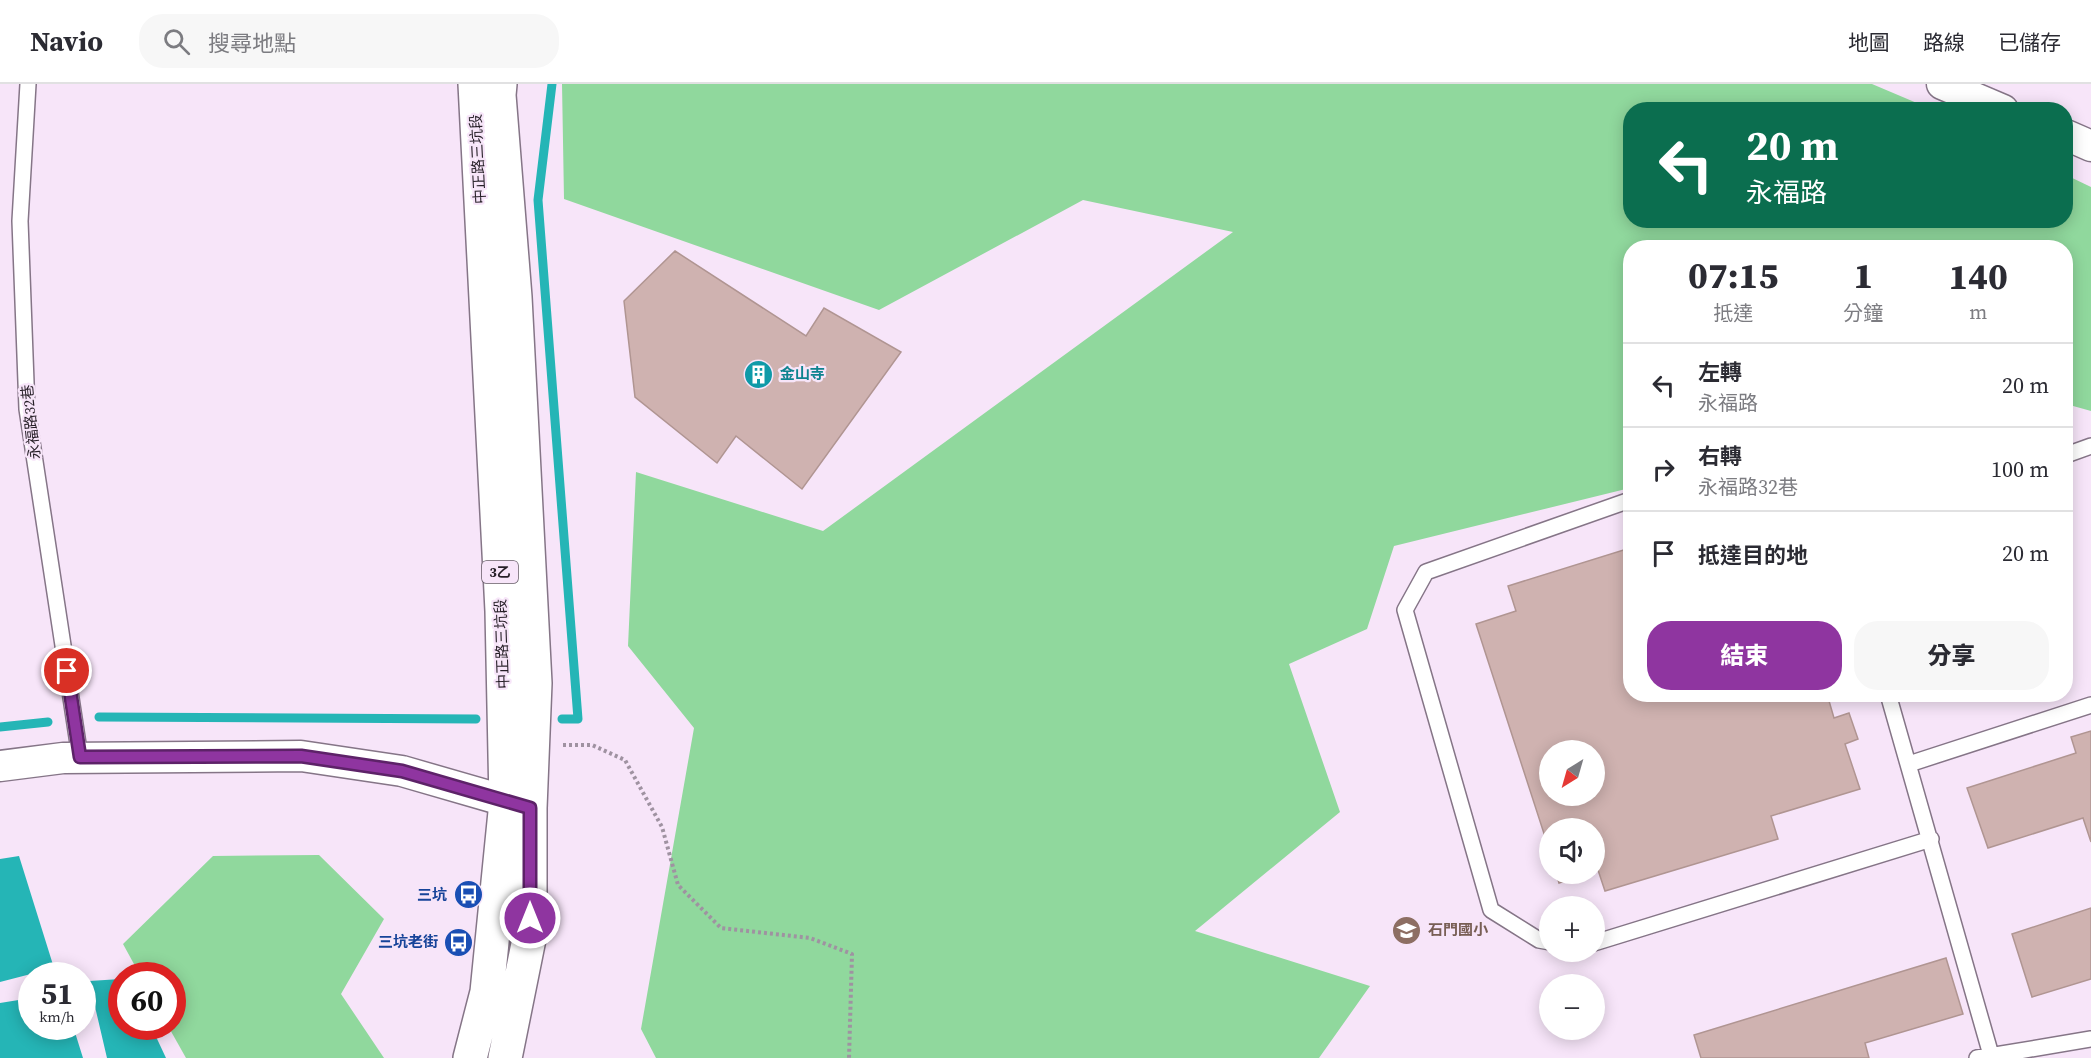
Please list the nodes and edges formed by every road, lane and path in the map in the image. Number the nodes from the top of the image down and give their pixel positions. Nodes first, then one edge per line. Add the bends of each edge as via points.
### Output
1 (28, 84) edge
2 (475, 84) edge
3 (500, 84) edge
4 (1942, 84) edge
5 (1984, 102) edge
6 (2073, 138) edge
7 (2091, 146) edge
8 (2091, 446) edge
9 (2073, 452) edge
10 (1623, 503) edge
11 (1890, 702) edge
12 (2091, 705) edge
13 (592, 745) dead end
14 (80, 757) junction
15 (1909, 764) junction
16 (0, 766) edge
17 (518, 805) junction
18 (1931, 839) junction
19 (1539, 940) edge
20 (1605, 940) edge
21 (2091, 1039) edge
22 (1984, 1057) edge
23 (470, 1058) edge
24 (505, 1058) edge
25 (849, 1058) edge

1 - 14 lane, 永福路32巷 via 20,221 27,409
2 - 17 main road, 中正路三坑段 / 3乙 via 502,611
3 - 17 main road, 中正路三坑段 / 3乙 via 535,683
4 - 5 street
6 - 7 street
8 - 9 lane
10 - 19 lane via 1426,573 1405,610 1491,910
11 - 15 lane
12 - 15 lane
13 - 25 path via 625,760 662,827 678,885 720,928 810,938 852,954
14 - 16 street
14 - 17 street via 301,756 402,771
15 - 18 lane
17 - 23 main road, 中正路三坑段 / 3乙 via 487,992
17 - 24 main road, 中正路三坑段 / 3乙 via 530,934
18 - 20 lane
18 - 22 lane
21 - 22 lane

